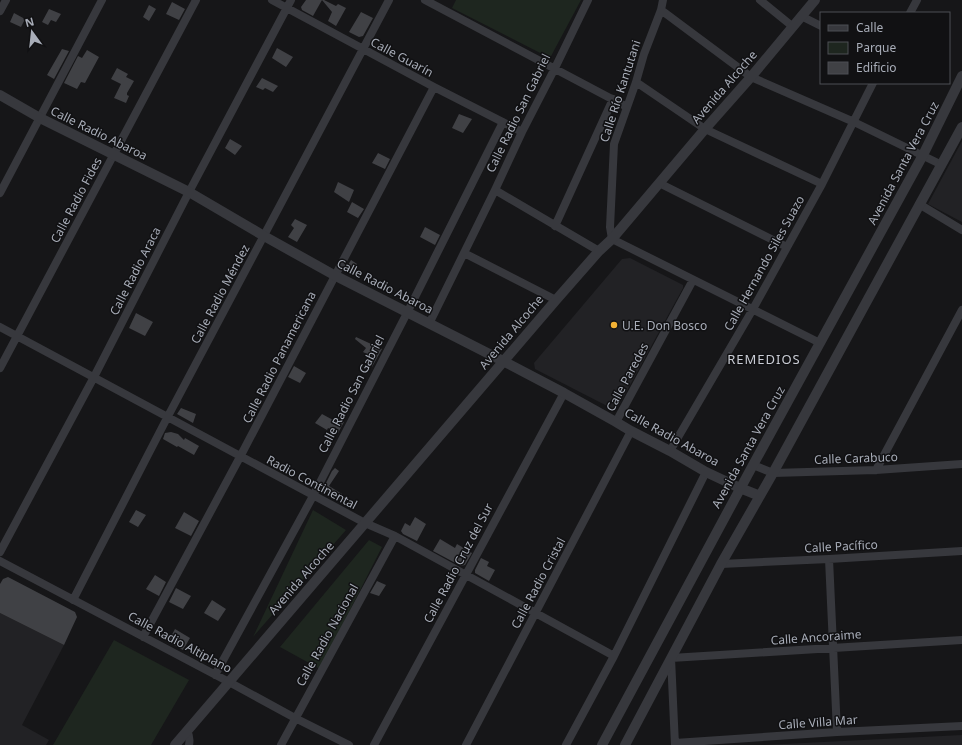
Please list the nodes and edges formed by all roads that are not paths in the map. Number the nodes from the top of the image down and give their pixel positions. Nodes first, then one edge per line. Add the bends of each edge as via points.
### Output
1 (6, 0) edge
2 (102, 0) edge
3 (196, 0) edge
4 (272, 0) edge
5 (291, 0) edge
6 (389, 0) edge
7 (425, 0) edge
8 (588, 0) edge
9 (663, 0) edge
10 (760, 0) edge
11 (815, 0) edge
12 (917, 0) edge
13 (287, 8) junction
14 (661, 10) junction
15 (0, 11) edge
16 (911, 12) edge
17 (802, 16) junction
18 (820, 25) edge
19 (792, 26) junction
20 (363, 50) junction
21 (555, 68) junction
22 (962, 76) edge
23 (751, 77) junction
24 (636, 82) junction
25 (873, 84) edge
26 (434, 87) junction
27 (0, 95) edge
28 (613, 99) junction
29 (627, 107) junction
30 (40, 118) junction
31 (503, 122) junction
32 (854, 122) junction
33 (962, 127) edge
34 (705, 129) junction
35 (522, 132) junction
36 (113, 155) junction
37 (923, 155) junction
38 (942, 165) junction
39 (659, 183) junction
40 (822, 184) junction
41 (495, 190) junction
42 (189, 192) junction
43 (0, 193) edge
44 (919, 204) junction
45 (555, 226) junction
46 (962, 230) edge
47 (264, 236) junction
48 (612, 239) junction
49 (787, 247) junction
50 (599, 251) junction
51 (464, 253) junction
52 (334, 275) junction
53 (693, 280) junction
54 (556, 300) junction
55 (753, 309) junction
56 (962, 310) edge
57 (407, 313) junction
58 (429, 324) junction
59 (0, 327) edge
60 (17, 336) junction
61 (820, 343) junction
62 (503, 361) junction
63 (0, 368) edge
64 (94, 377) junction
65 (564, 393) junction
66 (168, 418) junction
67 (616, 422) junction
68 (632, 431) junction
69 (670, 451) junction
70 (240, 457) junction
71 (962, 464) edge
72 (753, 465) junction
73 (876, 470) junction
74 (706, 472) junction
75 (773, 473) junction
76 (740, 488) junction
77 (313, 496) junction
78 (760, 496) junction
79 (365, 523) junction
80 (395, 536) junction
81 (962, 551) edge
82 (0, 552) edge
83 (829, 559) junction
84 (0, 561) edge
85 (721, 564) junction
86 (465, 575) junction
87 (73, 600) junction
88 (536, 613) junction
89 (143, 637) junction
90 (962, 640) edge
91 (833, 647) junction
92 (614, 656) junction
93 (671, 658) junction
94 (215, 675) junction
95 (229, 682) junction
96 (295, 718) junction
97 (962, 726) edge
98 (187, 731) junction
99 (838, 732) junction
100 (675, 744) edge
101 (175, 745) edge
102 (188, 745) edge
103 (281, 745) edge
104 (349, 745) edge
105 (374, 745) edge
106 (466, 745) edge
107 (566, 745) edge
108 (602, 745) edge
109 (625, 745) edge

1 - 15 street
2 - 30 street
3 - 36 street, Calle Radio Fides
4 - 13 street, Calle Guarín
5 - 13 street, Calle Radio Araca
6 - 20 street, Calle Radio Méndez
7 - 21 street
8 - 21 street, Calle Radio San Gabriel
9 - 14 street, Calle Río Kantutani
10 - 19 street
11 - 17 street, Avenida Alcoche
12 - 16 street
13 - 20 street, Calle Guarín
13 - 42 street, Calle Radio Araca
14 - 23 street
14 - 24 street, Calle Río Kantutani
17 - 18 street
17 - 19 street, Avenida Alcoche
19 - 23 street, Avenida Alcoche
20 - 26 street, Calle Guarín
20 - 47 street, Calle Radio Méndez
21 - 28 street
21 - 35 street, Calle Radio San Gabriel
22 - 37 street, Avenida Santa Vera Cruz
23 - 32 street
23 - 34 street, Avenida Alcoche
24 - 29 street, Calle Río Kantutani
24 - 34 street
25 - 32 street, Calle Hernando Siles Suazo
26 - 31 street, Calle Guarín
26 - 52 street, Calle Radio Panamericana
27 - 30 street, Calle Radio Abaroa
28 - 29 street
28 - 45 street
29 - 48 street, Calle Río Kantutani via 614,144 610,227
30 - 36 street, Calle Radio Abaroa
30 - 43 street
31 - 35 street, Calle Guarín
31 - 57 street, Calle Radio San Gabriel
32 - 37 street
32 - 40 street, Calle Hernando Siles Suazo
33 - 38 street
34 - 39 street, Avenida Alcoche
34 - 40 street
35 - 41 street, Calle Radio San Gabriel
36 - 42 street, Calle Radio Abaroa
36 - 60 street, Calle Radio Fides
37 - 38 street
37 - 61 street, Avenida Santa Vera Cruz
38 - 44 street
39 - 48 street, Avenida Alcoche
39 - 49 street
40 - 49 street, Calle Hernando Siles Suazo
41 - 45 street
41 - 51 street, Calle Radio San Gabriel
42 - 47 street, Calle Radio Abaroa
42 - 64 street, Calle Radio Araca
44 - 46 street
44 - 75 street
45 - 50 street
47 - 52 street, Calle Radio Abaroa
47 - 66 street, Calle Radio Méndez
48 - 50 street, Avenida Alcoche
48 - 53 street
49 - 55 street, Calle Hernando Siles Suazo
50 - 54 street, Avenida Alcoche
51 - 54 street
51 - 58 street, Calle Radio San Gabriel
52 - 57 street, Calle Radio Abaroa
52 - 70 street, Calle Radio Panamericana
53 - 55 street
53 - 67 street, Calle Paredes
54 - 62 street, Avenida Alcoche
55 - 61 street
55 - 69 street, Calle Hernando Siles Suazo
56 - 73 street
57 - 58 street, Calle Radio Abaroa
57 - 77 street, Calle Radio San Gabriel
58 - 62 street, Calle Radio Abaroa
59 - 60 street, Radio Continental
60 - 63 street, Calle Radio Fides
60 - 64 street, Radio Continental
61 - 72 street, Avenida Santa Vera Cruz
62 - 65 street, Calle Radio Abaroa
62 - 79 street, Avenida Alcoche
64 - 66 street, Radio Continental
64 - 82 street, Calle Radio Araca
65 - 67 street, Calle Radio Abaroa
65 - 86 street, Calle Radio Cruz del Sur
66 - 70 street, Radio Continental
66 - 87 street, Calle Radio Méndez
67 - 68 street, Calle Radio Abaroa
68 - 69 street, Calle Radio Abaroa
68 - 88 street, Calle Radio Cristal
69 - 74 street, Calle Radio Abaroa
70 - 77 street, Radio Continental
70 - 89 street, Calle Radio Panamericana
71 - 73 street, Calle Carabuco
72 - 75 street, Calle Carabuco
72 - 76 street, Avenida Santa Vera Cruz
73 - 75 street, Calle Carabuco
74 - 76 street, Calle Radio Abaroa
74 - 92 street
75 - 78 street
76 - 78 street, Calle Radio Abaroa
76 - 108 street, Avenida Santa Vera Cruz
77 - 79 street, Radio Continental
77 - 94 street, Calle Radio San Gabriel
78 - 85 street
79 - 80 street, Radio Continental
79 - 95 street, Avenida Alcoche
80 - 86 street, Radio Continental
80 - 96 street, Calle Radio Nacional
81 - 83 street, Calle Pacífico
83 - 85 street, Calle Pacífico
83 - 91 street
84 - 87 street, Calle Radio Altiplano
85 - 93 street
86 - 88 street, Radio Continental
86 - 105 street, Calle Radio Cruz del Sur
87 - 89 street, Calle Radio Altiplano
88 - 92 street, Radio Continental
88 - 106 street, Calle Radio Cristal
89 - 94 street, Calle Radio Altiplano
90 - 91 street, Calle Ancoraime
91 - 93 street, Calle Ancoraime
91 - 99 street
92 - 107 street
93 - 100 street
93 - 109 street
94 - 95 street, Calle Radio Altiplano
95 - 96 street, Calle Radio Altiplano
95 - 98 street
96 - 103 street, Calle Radio Nacional
96 - 104 street, Calle Radio Altiplano
97 - 99 street, Calle Villa Mar
98 - 101 street
98 - 102 street via 190,740
99 - 100 street, Calle Villa Mar

